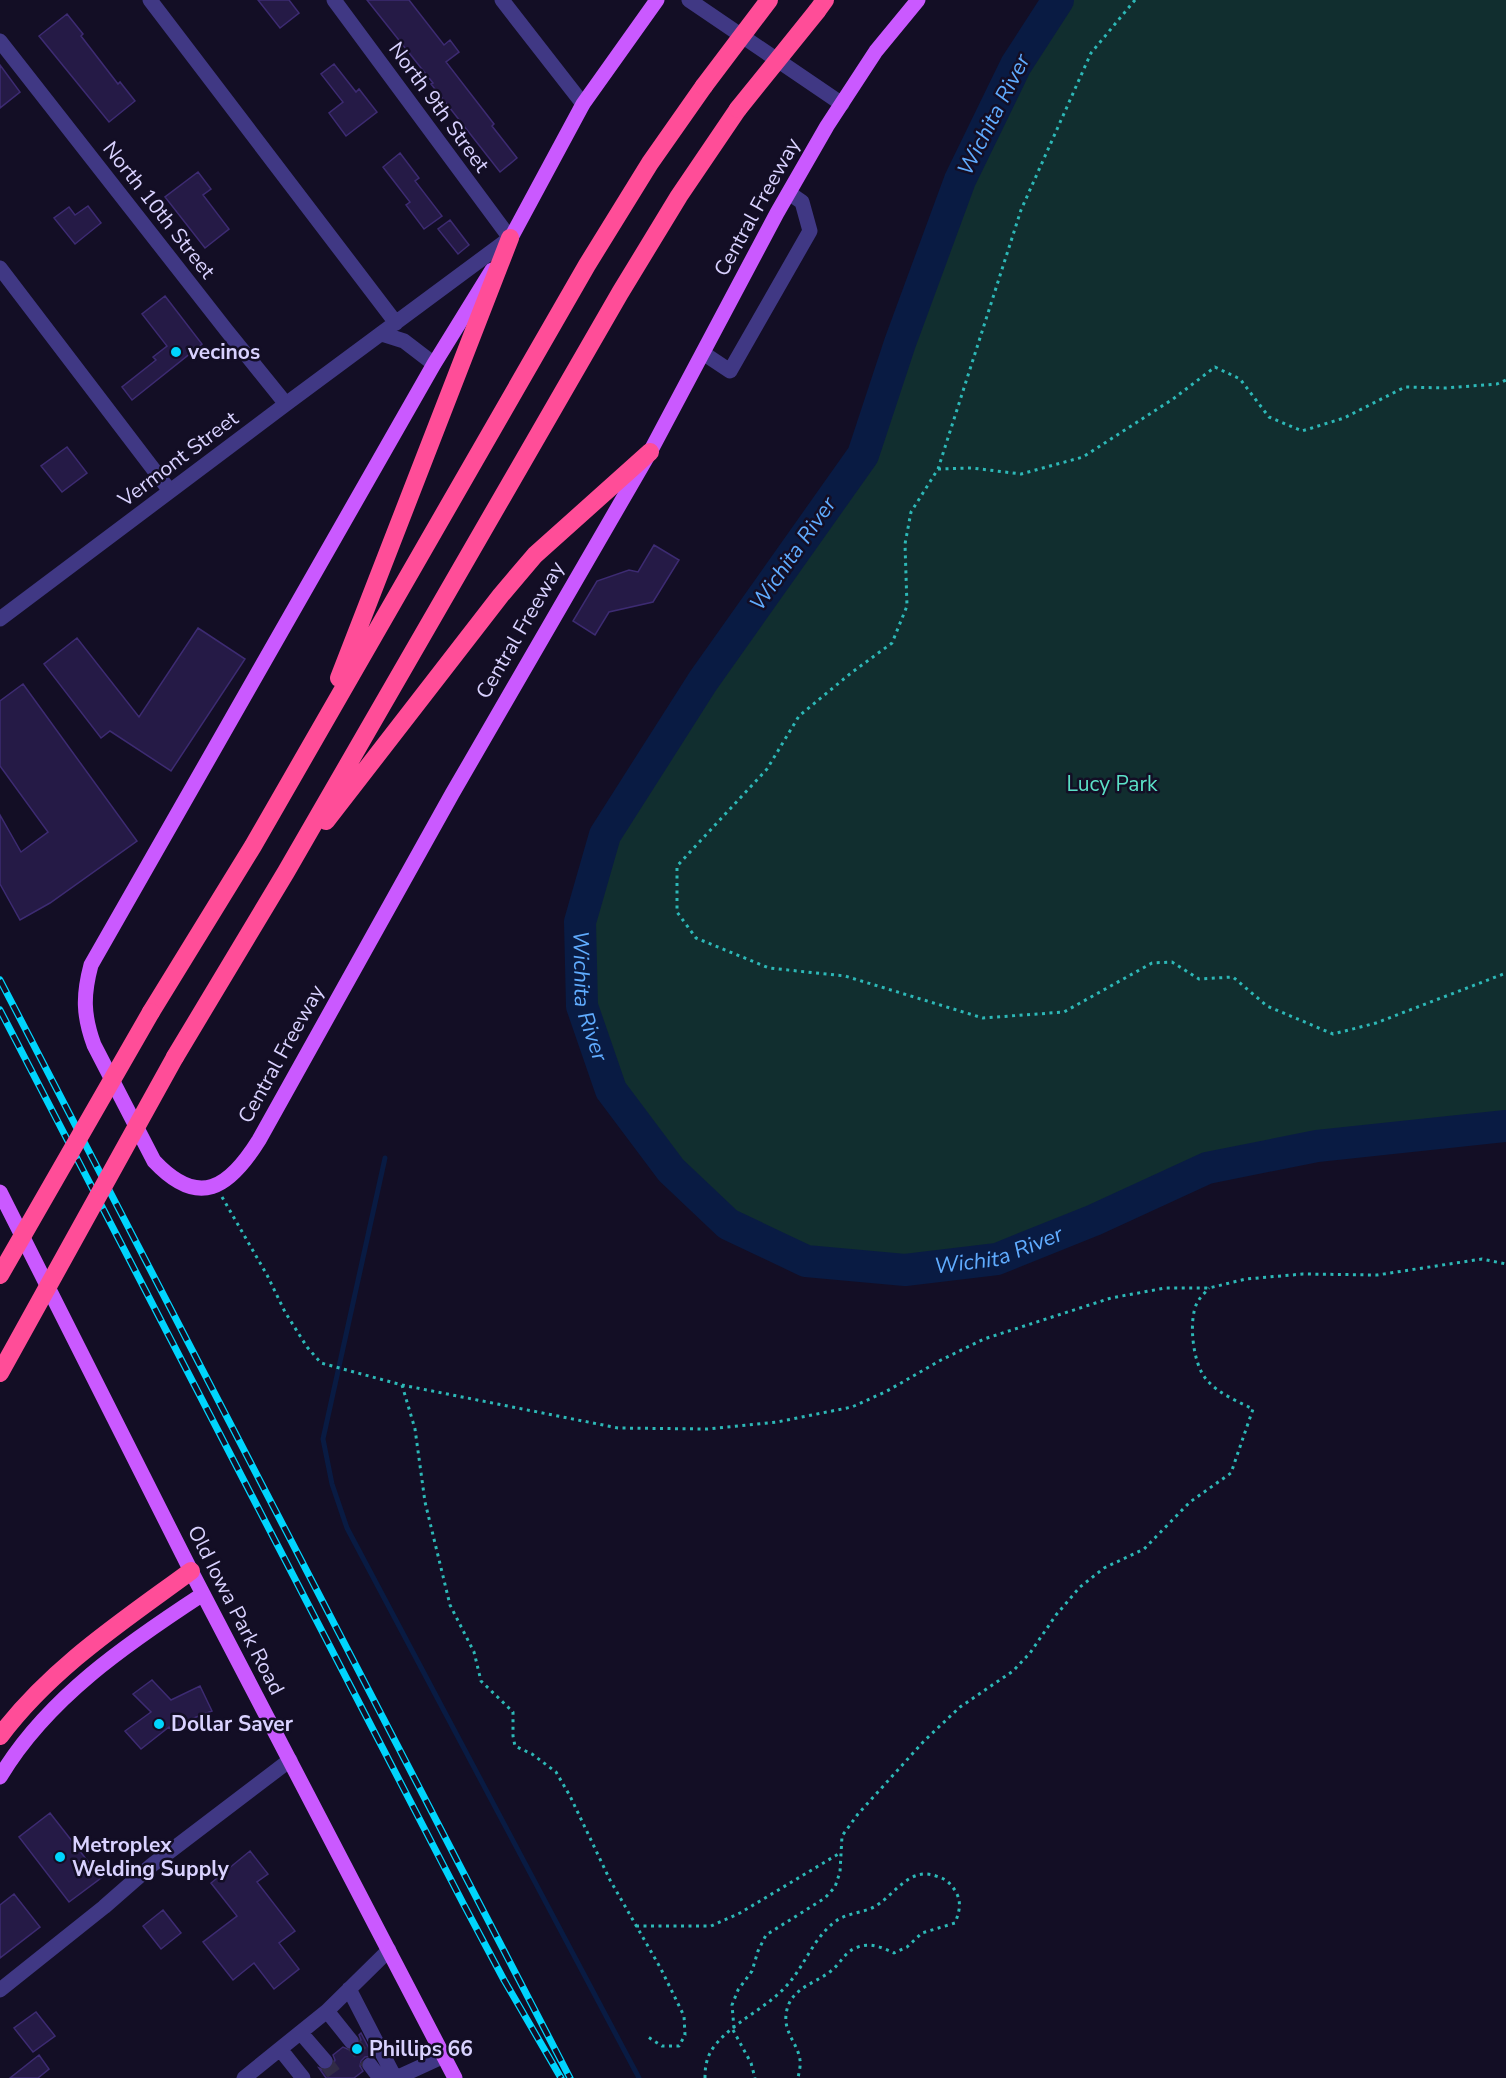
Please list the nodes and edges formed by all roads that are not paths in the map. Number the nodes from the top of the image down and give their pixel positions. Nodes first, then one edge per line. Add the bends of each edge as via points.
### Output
1 (150, 0) edge
2 (334, 0) edge
3 (502, 0) edge
4 (657, 0) edge
5 (689, 0) edge
6 (769, 0) edge
7 (918, 0) edge
8 (821, 5) edge
9 (0, 41) edge
10 (583, 104) junction
11 (842, 104) junction
12 (789, 193) junction
13 (510, 238) junction
14 (0, 268) edge
15 (396, 323) junction
16 (382, 334) junction
17 (703, 352) junction
18 (435, 364) junction
19 (286, 404) junction
20 (650, 452) junction
21 (170, 491) junction
22 (0, 619) edge
23 (315, 738) junction
24 (286, 872) junction
25 (0, 1191) edge
26 (0, 1275) edge
27 (0, 1373) edge
28 (191, 1571) junction
29 (203, 1594) junction
30 (0, 1736) edge
31 (290, 1760) junction
32 (0, 1777) edge
33 (389, 1950) junction
34 (349, 1989) junction
35 (0, 1990) edge
36 (327, 2011) junction
37 (301, 2033) junction
38 (351, 2041) tunnel mouth
39 (280, 2049) junction
40 (444, 2056) junction
41 (325, 2061) tunnel mouth
42 (370, 2065) tunnel mouth
43 (244, 2078) edge
44 (303, 2078) edge
45 (380, 2078) edge
46 (396, 2078) edge
47 (456, 2078) edge

1 - 15 street
2 - 13 street, North 9th Street
3 - 10 street
4 - 10 main road
5 - 11 street
6 - 23 highway, bridge via 650,163 587,265
7 - 11 main road, Central Freeway via 876,51
8 - 24 highway, bridge via 738,109 679,196
9 - 19 street, North 10th Street
10 - 13 main road
11 - 12 main road, Central Freeway
12 - 17 main road, Central Freeway
12 - 17 street via 802,202 810,231 730,371
13 - 15 street, Vermont Street
13 - 18 main road
13 - 23 highway
14 - 21 street
15 - 16 street, Vermont Street
16 - 18 street via 404,341
16 - 19 street, Vermont Street
17 - 20 main road, Central Freeway
18 - 20 main road, Central Freeway via 92,965 85,987 87,1025 94,1045 154,1161 181,1184 196,1189 215,1187 246,1162
19 - 21 street, Vermont Street
20 - 24 highway via 528,563
21 - 22 street, Vermont Street
23 - 26 highway, bridge
24 - 27 highway, bridge via 175,1058
25 - 28 main road, Old Iowa Park Road
28 - 29 main road, Old Iowa Park Road
28 - 30 highway via 53,1676
29 - 31 main road, Old Iowa Park Road
29 - 32 main road via 124,1648 71,1691 31,1733
31 - 33 main road, Old Iowa Park Road
31 - 35 street via 152,1865
33 - 34 street
33 - 40 main road, Old Iowa Park Road
34 - 36 street
34 - 46 street
36 - 37 street
36 - 38 street
37 - 39 street
37 - 41 street
39 - 43 street
39 - 44 street
40 - 46 street
40 - 47 main road, Old Iowa Park Road
42 - 45 street

